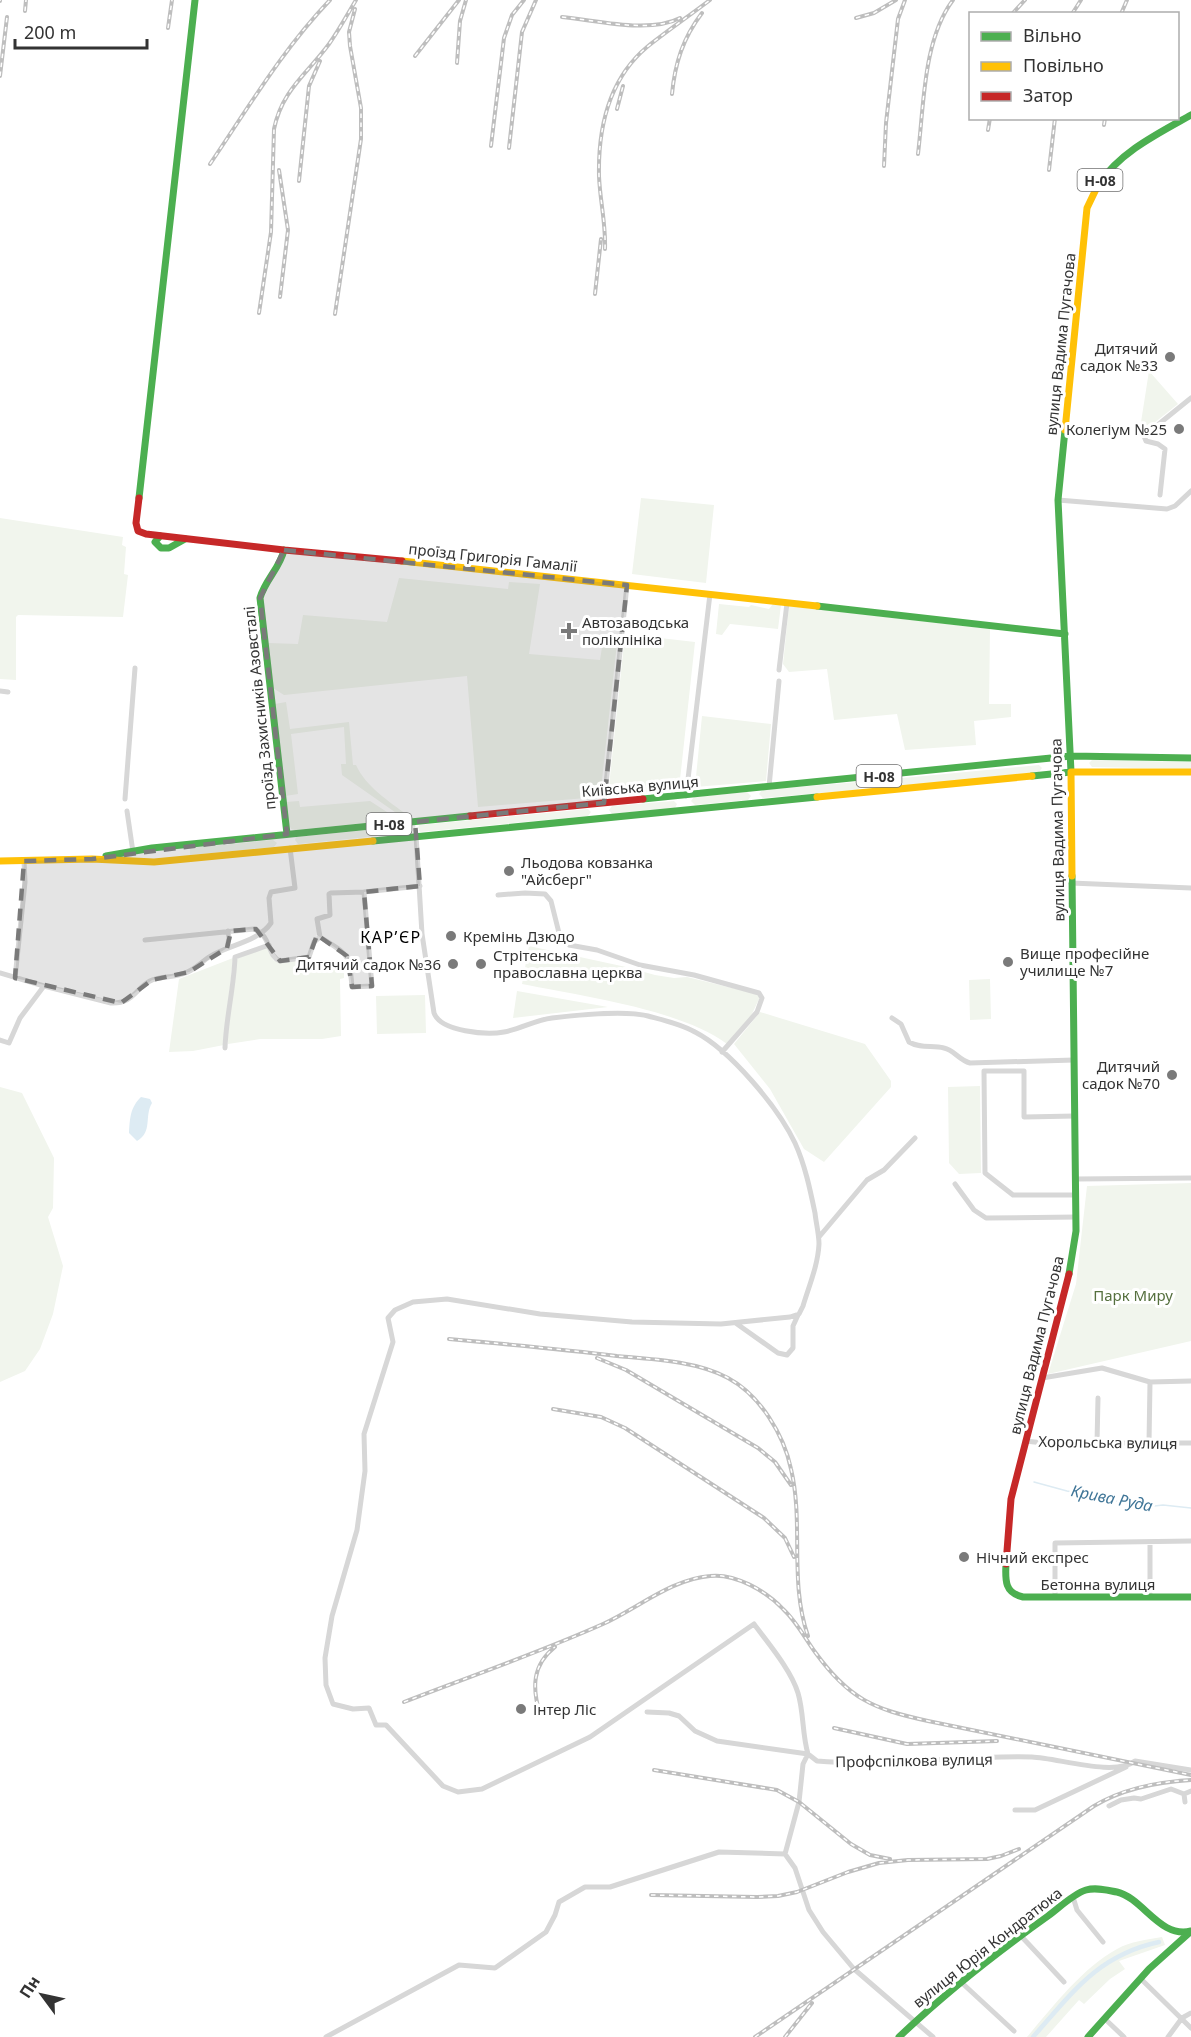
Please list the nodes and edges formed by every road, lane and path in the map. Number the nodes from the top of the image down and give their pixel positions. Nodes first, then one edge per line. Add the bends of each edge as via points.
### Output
1 (195, 0) edge
2 (1191, 115) edge
3 (1191, 398) edge
4 (1191, 491) edge
5 (1160, 495) dead end
6 (1058, 500) junction
7 (151, 535) junction
8 (160, 536) junction
9 (185, 539) junction
10 (156, 545) junction
11 (284, 550) junction
12 (627, 585) junction
13 (710, 594) junction
14 (787, 603) junction
15 (1065, 634) junction
16 (135, 668) dead end
17 (779, 670) dead end
18 (779, 681) dead end
19 (0, 691) edge
20 (8, 692) dead end
21 (1071, 756) junction
22 (1191, 758) edge
23 (1071, 772) junction
24 (1191, 772) edge
25 (864, 778) junction
26 (768, 787) junction
27 (756, 788) junction
28 (865, 792) junction
29 (686, 796) junction
30 (125, 799) dead end
31 (757, 802) junction
32 (604, 803) junction
33 (688, 810) junction
34 (127, 811) dead end
35 (605, 817) junction
36 (415, 822) junction
37 (287, 834) junction
38 (416, 835) junction
39 (289, 848) junction
40 (133, 852) junction
41 (92, 859) junction
42 (0, 861) edge
43 (24, 861) junction
44 (1071, 883) junction
45 (420, 886) junction
46 (1191, 888) edge
47 (364, 892) junction
48 (498, 895) dead end
49 (228, 931) junction
50 (260, 932) junction
51 (320, 937) junction
52 (145, 940) dead end
53 (269, 945) junction
54 (227, 948) junction
55 (0, 974) edge
56 (15, 978) junction
57 (44, 986) junction
58 (892, 1018) dead end
59 (0, 1040) edge
60 (225, 1048) dead end
61 (722, 1052) junction
62 (1074, 1060) junction
63 (1075, 1116) junction
64 (915, 1138) dead end
65 (1191, 1178) edge
66 (1076, 1179) junction
67 (955, 1184) dead end
68 (1076, 1195) junction
69 (1076, 1217) junction
70 (819, 1237) junction
71 (799, 1314) junction
72 (737, 1324) junction
73 (1042, 1378) junction
74 (1191, 1381) edge
75 (1150, 1382) junction
76 (1098, 1398) dead end
77 (1025, 1441) junction
78 (1097, 1443) junction
79 (1149, 1443) junction
80 (1191, 1443) edge
81 (1191, 1541) edge
82 (1150, 1542) junction
83 (1007, 1589) joint
84 (1191, 1597) edge
85 (1055, 1598) junction
86 (1150, 1598) junction
87 (646, 1712) dead end
88 (808, 1754) junction
89 (1131, 1765) junction
90 (1191, 1770) edge
91 (1191, 1791) edge
92 (1184, 1794) junction
93 (1185, 1802) dead end
94 (1109, 1806) dead end
95 (1015, 1810) dead end
96 (785, 1854) junction
97 (1073, 1897) junction
98 (1172, 1931) junction
99 (1191, 1932) edge
100 (1021, 1936) junction
101 (1103, 1942) dead end
102 (1175, 1944) junction
103 (1141, 1979) junction
104 (1064, 1982) dead end
105 (962, 1983) junction
106 (1191, 2013) edge
107 (1182, 2018) junction
108 (1105, 2019) junction
109 (914, 2021) junction
110 (1191, 2028) edge
111 (1014, 2031) dead end
112 (326, 2037) edge
113 (898, 2037) edge
114 (933, 2037) edge
115 (1088, 2037) edge
116 (1124, 2037) edge
117 (1168, 2037) edge

1 - 7 street, проїзд Григорія Гамалії via 136,523 138,531
2 - 6 street, вулиця Вадима Пугачова / Н-08 via 1119,160 1089,200
3 - 5 street via 1144,436 1146,441 1165,449
4 - 6 street via 1167,509
6 - 15 street, вулиця Вадима Пугачова / Н-08
7 - 8 street, проїзд Григорія Гамалії
7 - 10 street
8 - 9 street, проїзд Григорія Гамалії
8 - 10 street
9 - 10 street via 166,549
9 - 11 street, проїзд Григорія Гамалії
11 - 12 street, проїзд Григорія Гамалії
11 - 37 street, проїзд Захисників Азовсталі via 260,598
12 - 13 street, проїзд Григорія Гамалії
12 - 32 street
13 - 14 street, проїзд Григорія Гамалії
13 - 29 street
14 - 15 street, проїзд Григорія Гамалії
14 - 17 street
15 - 21 street, вулиця Вадима Пугачова / Н-08
16 - 30 street
18 - 26 street
19 - 20 street
21 - 22 street, Київська вулиця
21 - 23 street, вулиця Вадима Пугачова / Н-08
21 - 25 street, Київська вулиця / Н-08
23 - 24 street, Київська вулиця
23 - 28 street, Київська вулиця / Н-08
23 - 44 street, вулиця Вадима Пугачова
25 - 26 street, Київська вулиця / Н-08
25 - 28 street
26 - 27 street, Київська вулиця / Н-08
27 - 29 street, Київська вулиця / Н-08
27 - 31 street
28 - 31 street, Київська вулиця / Н-08
29 - 32 street, Київська вулиця / Н-08
29 - 33 street
31 - 33 street, Київська вулиця / Н-08
32 - 35 street
32 - 36 street, Київська вулиця / Н-08
33 - 35 street, Київська вулиця / Н-08
34 - 40 street
35 - 38 street, Київська вулиця / Н-08
36 - 37 street, Київська вулиця / Н-08
36 - 38 street
37 - 39 street, проїзд Захисників Азовсталі
37 - 40 street, Київська вулиця / Н-08
38 - 39 street, Київська вулиця / Н-08
38 - 45 street
39 - 41 street, Київська вулиця / Н-08 via 154,862
39 - 50 street via 295,888 271,892 271,923
40 - 41 street, Київська вулиця / Н-08
41 - 43 street, Київська вулиця / Н-08
42 - 43 street, Київська вулиця / Н-08
43 - 56 street
44 - 46 street
44 - 62 street, вулиця Вадима Пугачова
45 - 47 street
45 - 61 street via 422,934 434,1013 442,1023 466,1031 494,1033 553,1018 636,1013 695,1032
47 - 51 street via 329,894 330,915 317,919
47 - 51 street via 372,986 352,987 347,956
48 - 61 street via 545,894 551,901 560,937 569,945 759,993 762,998 757,1012
49 - 50 street
49 - 52 street
49 - 54 street
50 - 53 street
50 - 54 street
51 - 53 street via 307,958 276,960
53 - 60 street via 235,957
54 - 57 street via 189,972 152,980 121,1003
55 - 56 street
56 - 57 street
57 - 59 street via 20,1018 9,1043
58 - 62 street via 901,1024 909,1042 945,1048 970,1063
61 - 70 street via 761,1093 791,1136 809,1184
62 - 63 street, вулиця Вадима Пугачова
63 - 66 street, вулиця Вадима Пугачова
63 - 68 street via 1024,1117 1024,1071 984,1071 987,1175 1012,1195
64 - 70 street via 884,1170 867,1180
65 - 66 street
66 - 68 street, вулиця Вадима Пугачова
67 - 69 street via 974,1210 986,1218
68 - 69 street, вулиця Вадима Пугачова
69 - 73 street, вулиця Вадима Пугачова via 1070,1270
70 - 71 street via 816,1262
71 - 72 street
71 - 72 street via 793,1348 786,1355
72 - 88 street via 598,1320 447,1299 413,1302 395,1311 388,1318 393,1342 364,1434 365,1471 357,1530 332,1616 325,1658 326,1685 333,1704 369,1708 376,1725 386,1725 443,1786 458,1791 482,1789 590,1737 754,1624 798,1693
73 - 75 street via 1101,1368
73 - 77 street, вулиця Вадима Пугачова
74 - 75 street
75 - 79 street
76 - 78 street
77 - 78 street, Хорольська вулиця
77 - 83 street, вулиця Вадима Пугачова via 1011,1499
78 - 79 street, Хорольська вулиця
79 - 80 street, Хорольська вулиця
81 - 82 street
82 - 85 street via 1055,1543
82 - 86 street
83 - 85 street, Бетонна вулиця via 1023,1598
84 - 86 street, Бетонна вулиця
85 - 86 street, Бетонна вулиця
87 - 88 street, Профспілкова вулиця via 679,1716 695,1731 717,1741
88 - 89 street, Профспілкова вулиця via 817,1761 832,1763 1033,1757 1107,1767
88 - 96 street
89 - 90 street, Профспілкова вулиця via 1136,1761
89 - 95 street via 1035,1810
91 - 92 street
92 - 93 street
92 - 94 street via 1171,1789
96 - 109 street via 823,1932 855,1969
96 - 112 street via 719,1852 610,1887 585,1887 559,1902 546,1932 495,1968 459,1965
97 - 98 street, вулиця Юрія Кондратюка via 1096,1888 1115,1890
97 - 100 street, вулиця Юрія Кондратюка
97 - 101 street via 1077,1910
98 - 99 street
98 - 102 street
99 - 102 street
100 - 104 street
100 - 105 street, вулиця Юрія Кондратюка
102 - 103 street
103 - 107 street
103 - 108 street
105 - 109 street, вулиця Юрія Кондратюка
105 - 111 street
106 - 107 street
107 - 110 street
107 - 117 street
108 - 115 street
108 - 116 street
109 - 113 street, вулиця Юрія Кондратюка
109 - 114 street

